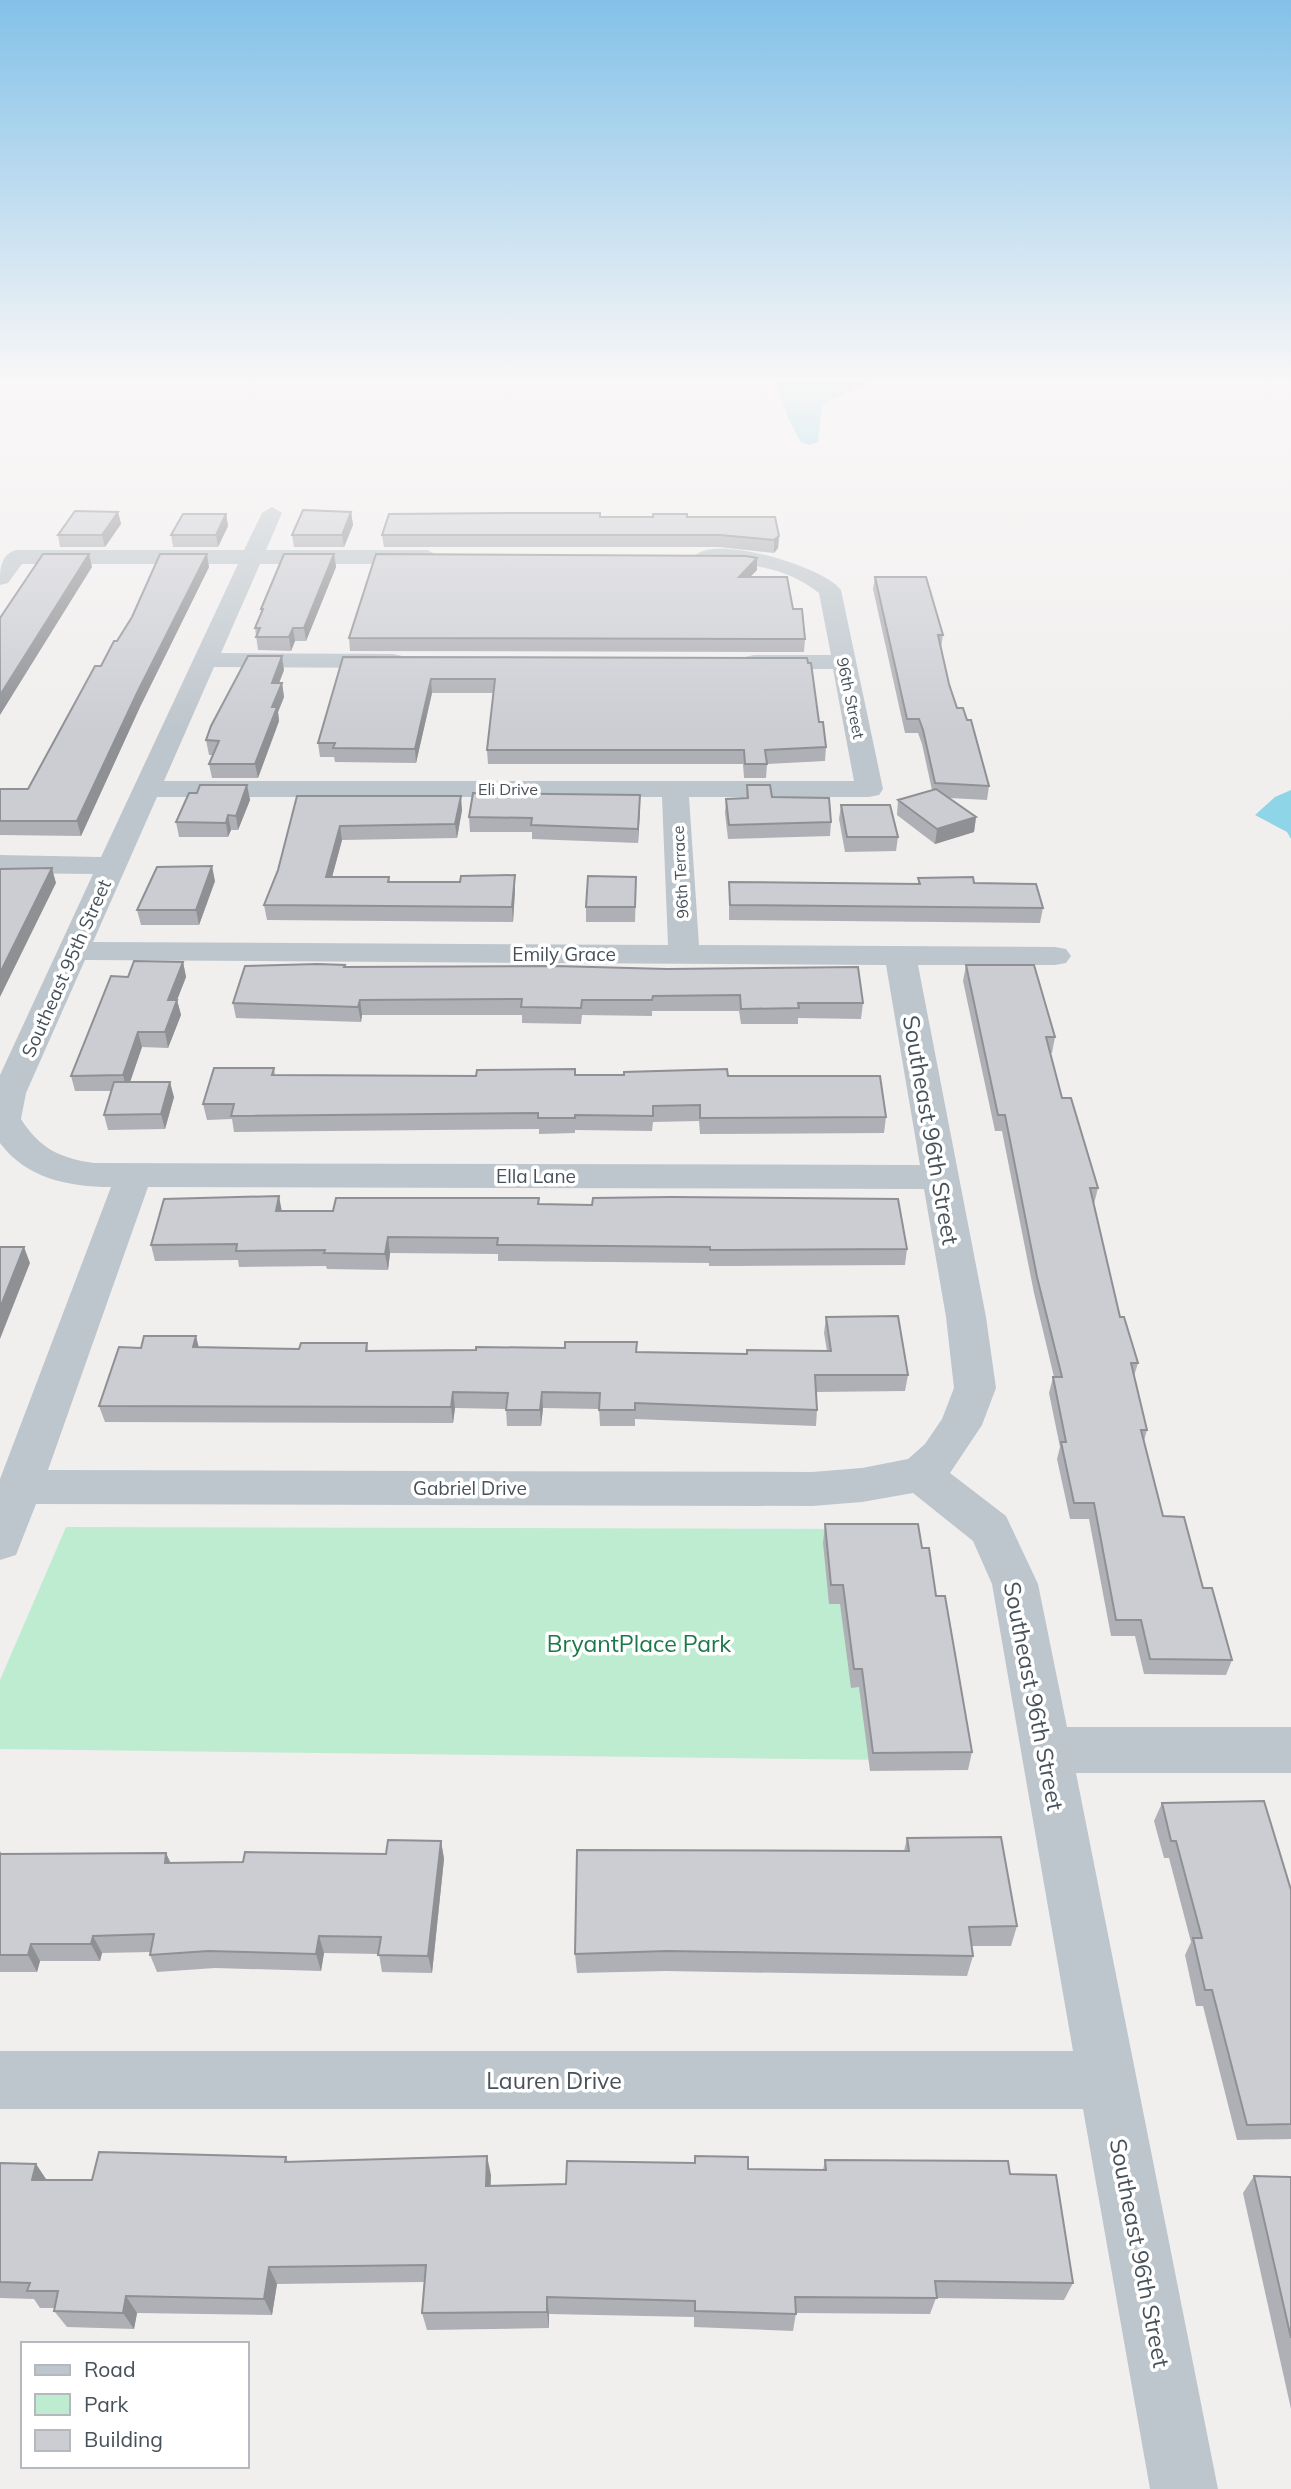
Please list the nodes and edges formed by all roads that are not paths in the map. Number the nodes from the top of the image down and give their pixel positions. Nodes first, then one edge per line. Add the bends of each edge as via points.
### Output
1 (272, 513) dead end
2 (252, 557) junction
3 (444, 557) edge
4 (678, 557) edge
5 (0, 578) edge
6 (205, 660) junction
7 (413, 661) edge
8 (732, 662) edge
9 (843, 662) junction
10 (146, 789) junction
11 (676, 789) junction
12 (869, 789) joint
13 (0, 864) edge
14 (111, 866) junction
15 (73, 951) junction
16 (684, 954) junction
17 (900, 955) junction
18 (1055, 956) dead end
19 (134, 1175) junction
20 (938, 1177) junction
21 (920, 1474) junction
22 (18, 1487) junction
23 (0, 1542) edge
24 (1046, 1750) junction
25 (1291, 1750) edge
26 (0, 2080) edge
27 (1108, 2080) junction
28 (1184, 2489) edge

1 - 2 street, Southeast 95th Street
2 - 3 street
2 - 5 street via 16,557
2 - 6 street, Southeast 95th Street
4 - 9 street, 96th Street via 759,559 787,564 814,577 830,590
6 - 7 street
6 - 10 street, Southeast 95th Street
8 - 9 street
9 - 12 street, 96th Street
10 - 11 street, Eli Drive
10 - 14 street, Southeast 95th Street
11 - 12 street, Eli Drive
11 - 16 street, 96th Terrace
13 - 14 street
14 - 15 street, Southeast 95th Street
15 - 16 street, Emily Grace
15 - 19 street, Southeast 95th Street via 9,1093 3,1119 27,1156 41,1162 94,1175
16 - 17 street, Emily Grace
17 - 18 street, Emily Grace
17 - 20 street, Southeast 96th Street
19 - 20 street, Ella Lane
19 - 22 street
20 - 21 street, Southeast 96th Street via 975,1388 961,1425 940,1456
21 - 22 street, Gabriel Drive via 862,1486 812,1489
21 - 24 street, Southeast 96th Street via 990,1529 1015,1584
22 - 23 street
24 - 25 street
24 - 27 street, Southeast 96th Street
26 - 27 street, Lauren Drive
27 - 28 street, Southeast 96th Street

